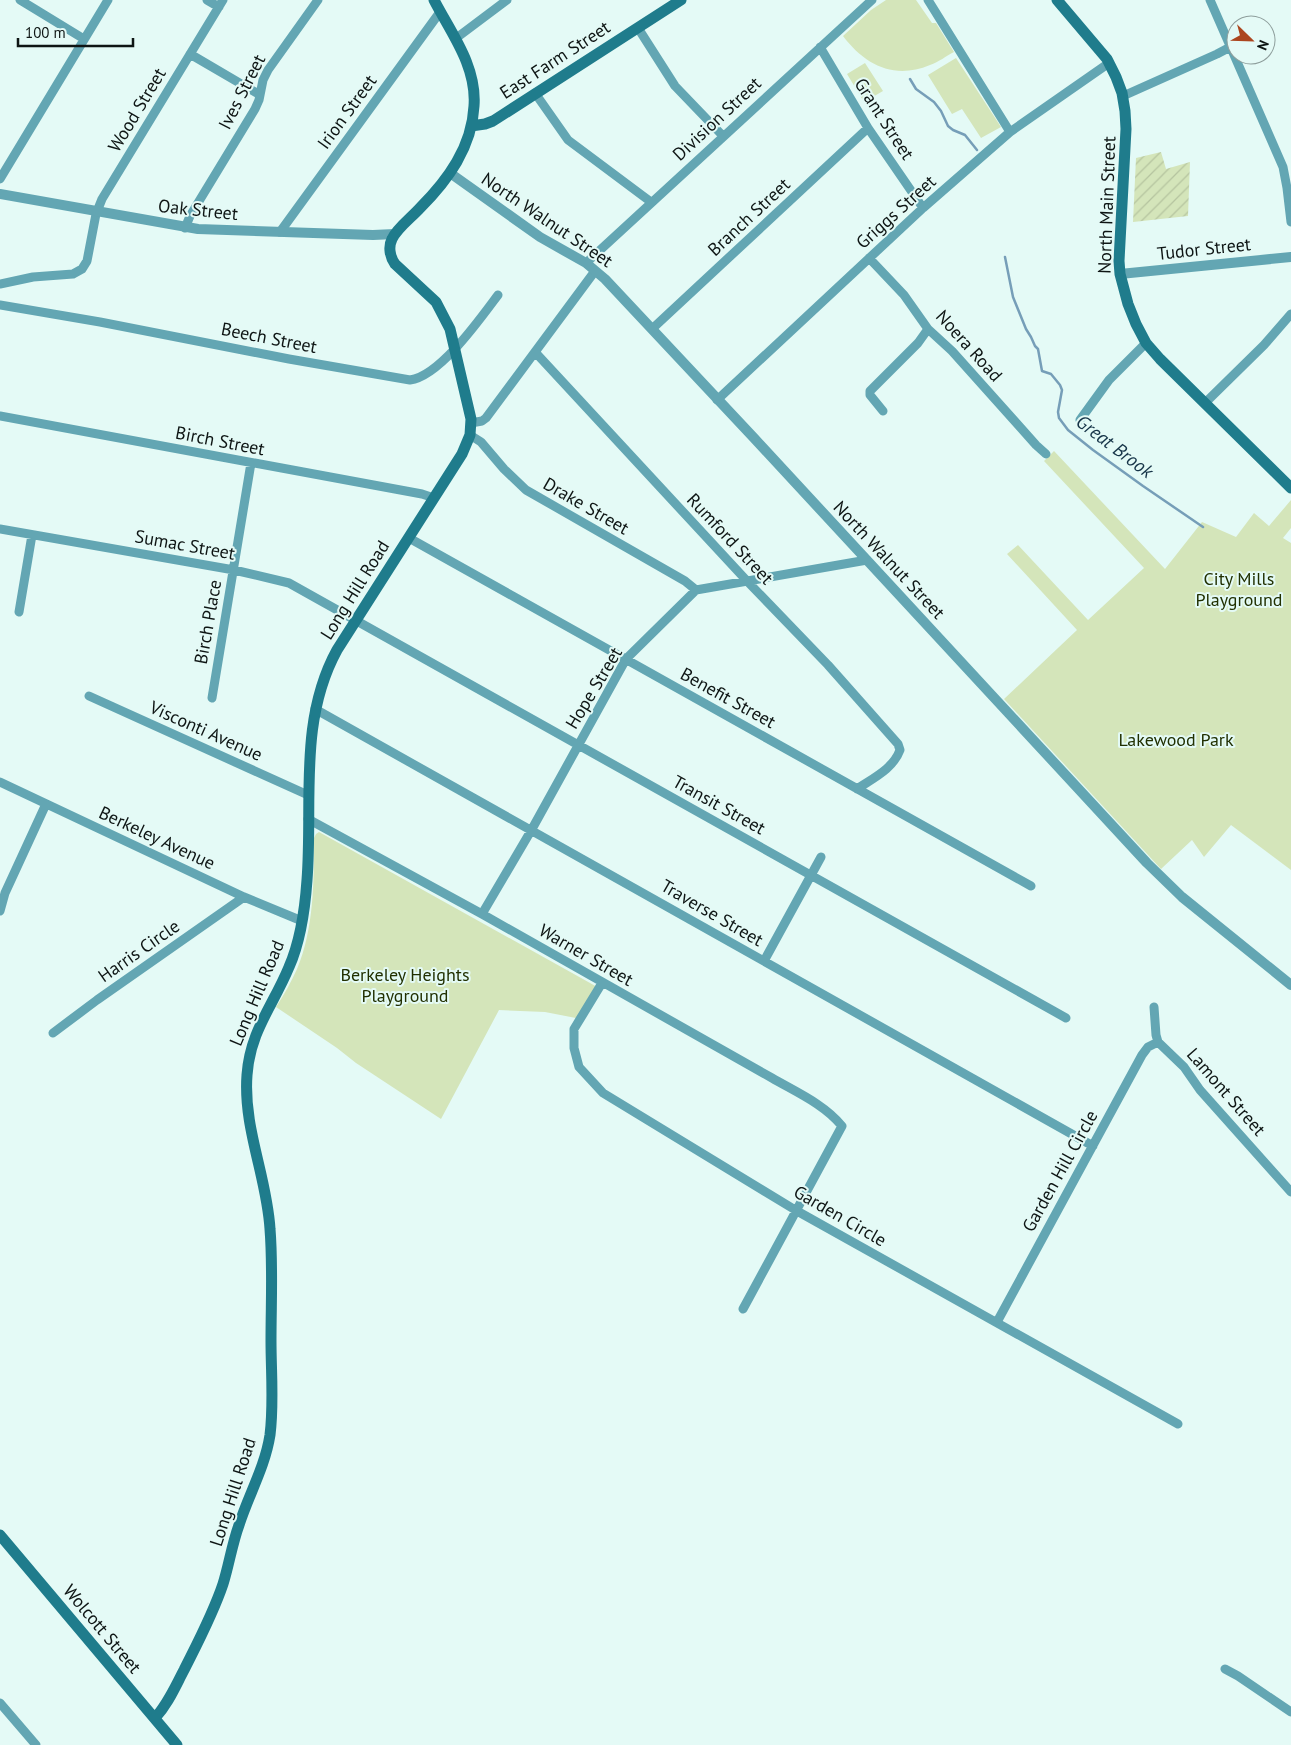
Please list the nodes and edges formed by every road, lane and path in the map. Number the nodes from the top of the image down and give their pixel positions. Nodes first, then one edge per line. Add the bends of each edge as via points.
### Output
1 (20, 0) edge
2 (108, 0) edge
3 (208, 0) edge
4 (318, 0) edge
5 (434, 0) edge
6 (507, 0) edge
7 (681, 0) edge
8 (872, 0) edge
9 (928, 0) edge
10 (1057, 0) edge
11 (1210, 0) edge
12 (221, 3) edge
13 (440, 12) junction
14 (638, 28) junction
15 (1226, 32) edge
16 (84, 39) junction
17 (456, 40) junction
18 (820, 47) junction
19 (1226, 49) edge
20 (190, 54) junction
21 (1109, 63) junction
22 (1241, 65) edge
23 (535, 93) junction
24 (260, 95) junction
25 (1123, 96) junction
26 (471, 126) junction
27 (868, 128) junction
28 (1010, 132) junction
29 (723, 136) junction
30 (450, 173) junction
31 (0, 179) edge
32 (0, 194) edge
33 (652, 202) junction
34 (923, 208) junction
35 (96, 212) junction
36 (1291, 222) edge
37 (185, 228) junction
38 (280, 232) junction
39 (395, 234) junction
40 (1291, 257) edge
41 (870, 258) junction
42 (586, 263) junction
43 (595, 271) junction
44 (1120, 274) junction
45 (0, 284) edge
46 (498, 295) dead end
47 (0, 305) edge
48 (1291, 314) edge
49 (928, 329) junction
50 (652, 330) junction
51 (1146, 343) junction
52 (456, 348) junction
53 (535, 352) junction
54 (717, 400) junction
55 (1205, 403) junction
56 (883, 411) dead end
57 (0, 416) edge
58 (1080, 420) dead end
59 (471, 423) junction
60 (470, 435) junction
61 (1046, 454) dead end
62 (251, 463) junction
63 (1291, 487) edge
64 (434, 498) junction
65 (0, 529) edge
66 (32, 535) junction
67 (409, 538) junction
68 (867, 560) junction
69 (234, 570) junction
70 (747, 582) junction
71 (696, 590) junction
72 (19, 612) dead end
73 (356, 620) junction
74 (626, 659) junction
75 (89, 696) dead end
76 (212, 698) dead end
77 (315, 709) junction
78 (578, 745) junction
79 (0, 782) edge
80 (857, 789) junction
81 (308, 795) junction
82 (46, 804) junction
83 (308, 819) junction
84 (532, 829) junction
85 (821, 857) dead end
86 (811, 876) junction
87 (1031, 886) dead end
88 (244, 896) junction
89 (0, 911) edge
90 (482, 914) junction
91 (302, 921) junction
92 (764, 961) junction
93 (602, 983) junction
94 (1291, 984) edge
95 (1154, 1007) dead end
96 (1066, 1018) dead end
97 (53, 1033) dead end
98 (1158, 1042) junction
99 (1093, 1146) junction
100 (1291, 1192) edge
101 (797, 1211) junction
102 (742, 1309) dead end
103 (997, 1322) junction
104 (1178, 1424) dead end
105 (0, 1536) edge
106 (1225, 1669) dead end
107 (0, 1703) edge
108 (1291, 1712) edge
109 (155, 1718) junction
110 (36, 1745) edge
111 (177, 1745) edge

1 - 16 street
2 - 16 street
3 - 12 street
4 - 24 street, Ives Street via 268,70
5 - 13 main road
6 - 17 street
7 - 14 main road, East Farm Street
8 - 18 street, Division Street
9 - 28 street
10 - 21 main road, North Main Street
11 - 15 street
12 - 20 street, Wood Street
13 - 17 main road
13 - 38 street, Irion Street
14 - 23 main road, East Farm Street
14 - 29 street via 675,86
16 - 31 street
17 - 26 main road via 472,80 474,106
18 - 27 street, Grant Street
18 - 29 street, Division Street
19 - 25 street
20 - 24 street
20 - 35 street, Wood Street
21 - 25 main road, North Main Street
21 - 28 street, Griggs Street
22 - 36 street via 1283,167
23 - 26 main road, East Farm Street via 493,121
23 - 33 street via 568,140
24 - 37 street, Ives Street via 255,109
25 - 44 main road, North Main Street via 1126,129
26 - 30 main road
27 - 34 street, Grant Street
27 - 50 street, Branch Street
28 - 34 street, Griggs Street
29 - 33 street, Division Street
30 - 39 main road
30 - 42 street, North Walnut Street via 540,237
32 - 35 street, Oak Street
33 - 42 street, Division Street
34 - 41 street, Griggs Street
35 - 37 street, Oak Street
35 - 45 street, Wood Street via 87,261 82,269 73,274
37 - 38 street, Oak Street
38 - 39 street, Oak Street
39 - 52 main road, Long Hill Road via 390,248 393,261 438,306
40 - 44 street, Tudor Street
41 - 49 street, Noera Road via 904,295
41 - 54 street, Griggs Street
42 - 43 street, North Walnut Street
43 - 50 street, North Walnut Street
43 - 53 street
44 - 51 main road, North Main Street via 1130,312
46 - 52 street, Beech Street
47 - 52 street, Beech Street via 405,380 421,376
48 - 55 street
49 - 56 street via 872,388 870,393
49 - 61 street, Noera Road
50 - 54 street, North Walnut Street
51 - 55 main road, North Main Street
51 - 58 street via 1109,380
52 - 59 main road, Long Hill Road
53 - 59 street via 486,418
53 - 70 street, Rumford Street
54 - 68 street, North Walnut Street
55 - 63 main road, North Main Street
57 - 62 street, Birch Street
59 - 60 main road, Long Hill Road
60 - 64 main road, Long Hill Road via 465,450
60 - 71 street, Drake Street via 526,490
62 - 64 street, Birch Street
62 - 69 street, Birch Place
64 - 67 main road, Long Hill Road
65 - 66 street, Sumac Street
66 - 69 street, Sumac Street
66 - 72 street
67 - 73 main road, Long Hill Road
67 - 74 street, Benefit Street
68 - 70 street
68 - 94 street, North Walnut Street via 1153,870 1193,907
69 - 73 street, Sumac Street via 289,583
69 - 76 street, Birch Place
70 - 71 street
70 - 80 street, Rumford Street via 898,744 900,750 892,764
71 - 74 street, Hope Street
73 - 77 main road, Long Hill Road via 326,672
73 - 78 street, Transit Street
74 - 78 street, Hope Street
74 - 80 street, Benefit Street
75 - 81 street, Visconti Avenue
77 - 81 main road, Long Hill Road
77 - 84 street, Traverse Street
78 - 84 street, Hope Street
78 - 86 street, Transit Street
79 - 82 street, Berkeley Avenue
80 - 87 street, Benefit Street
81 - 83 main road, Long Hill Road
82 - 88 street, Berkeley Avenue
82 - 89 street via 5,893
83 - 90 street, Warner Street
83 - 91 main road, Long Hill Road via 307,881
84 - 90 street, Hope Street
84 - 92 street, Traverse Street
85 - 86 street
86 - 92 street
86 - 96 street, Transit Street
88 - 91 street, Berkeley Avenue
88 - 97 street, Harris Circle
90 - 93 street, Warner Street
91 - 109 main road, Long Hill Road via 289,969 258,1029 246,1079 248,1120 266,1192 270,1230 272,1400 269,1439 263,1466 239,1524 219,1595 168,1700
92 - 99 street, Traverse Street
93 - 101 street, Garden Circle via 574,1029 579,1067 608,1097
93 - 101 street, Warner Street via 834,1116 842,1126
95 - 98 street
98 - 99 street, Garden Hill Circle via 1144,1051
98 - 100 street, Lamont Street via 1184,1067 1200,1090
99 - 103 street, Garden Hill Circle
101 - 102 street
101 - 103 street, Garden Circle
103 - 104 street, Garden Circle
105 - 109 main road, Wolcott Street
106 - 108 street
107 - 110 street
109 - 111 main road, Wolcott Street

